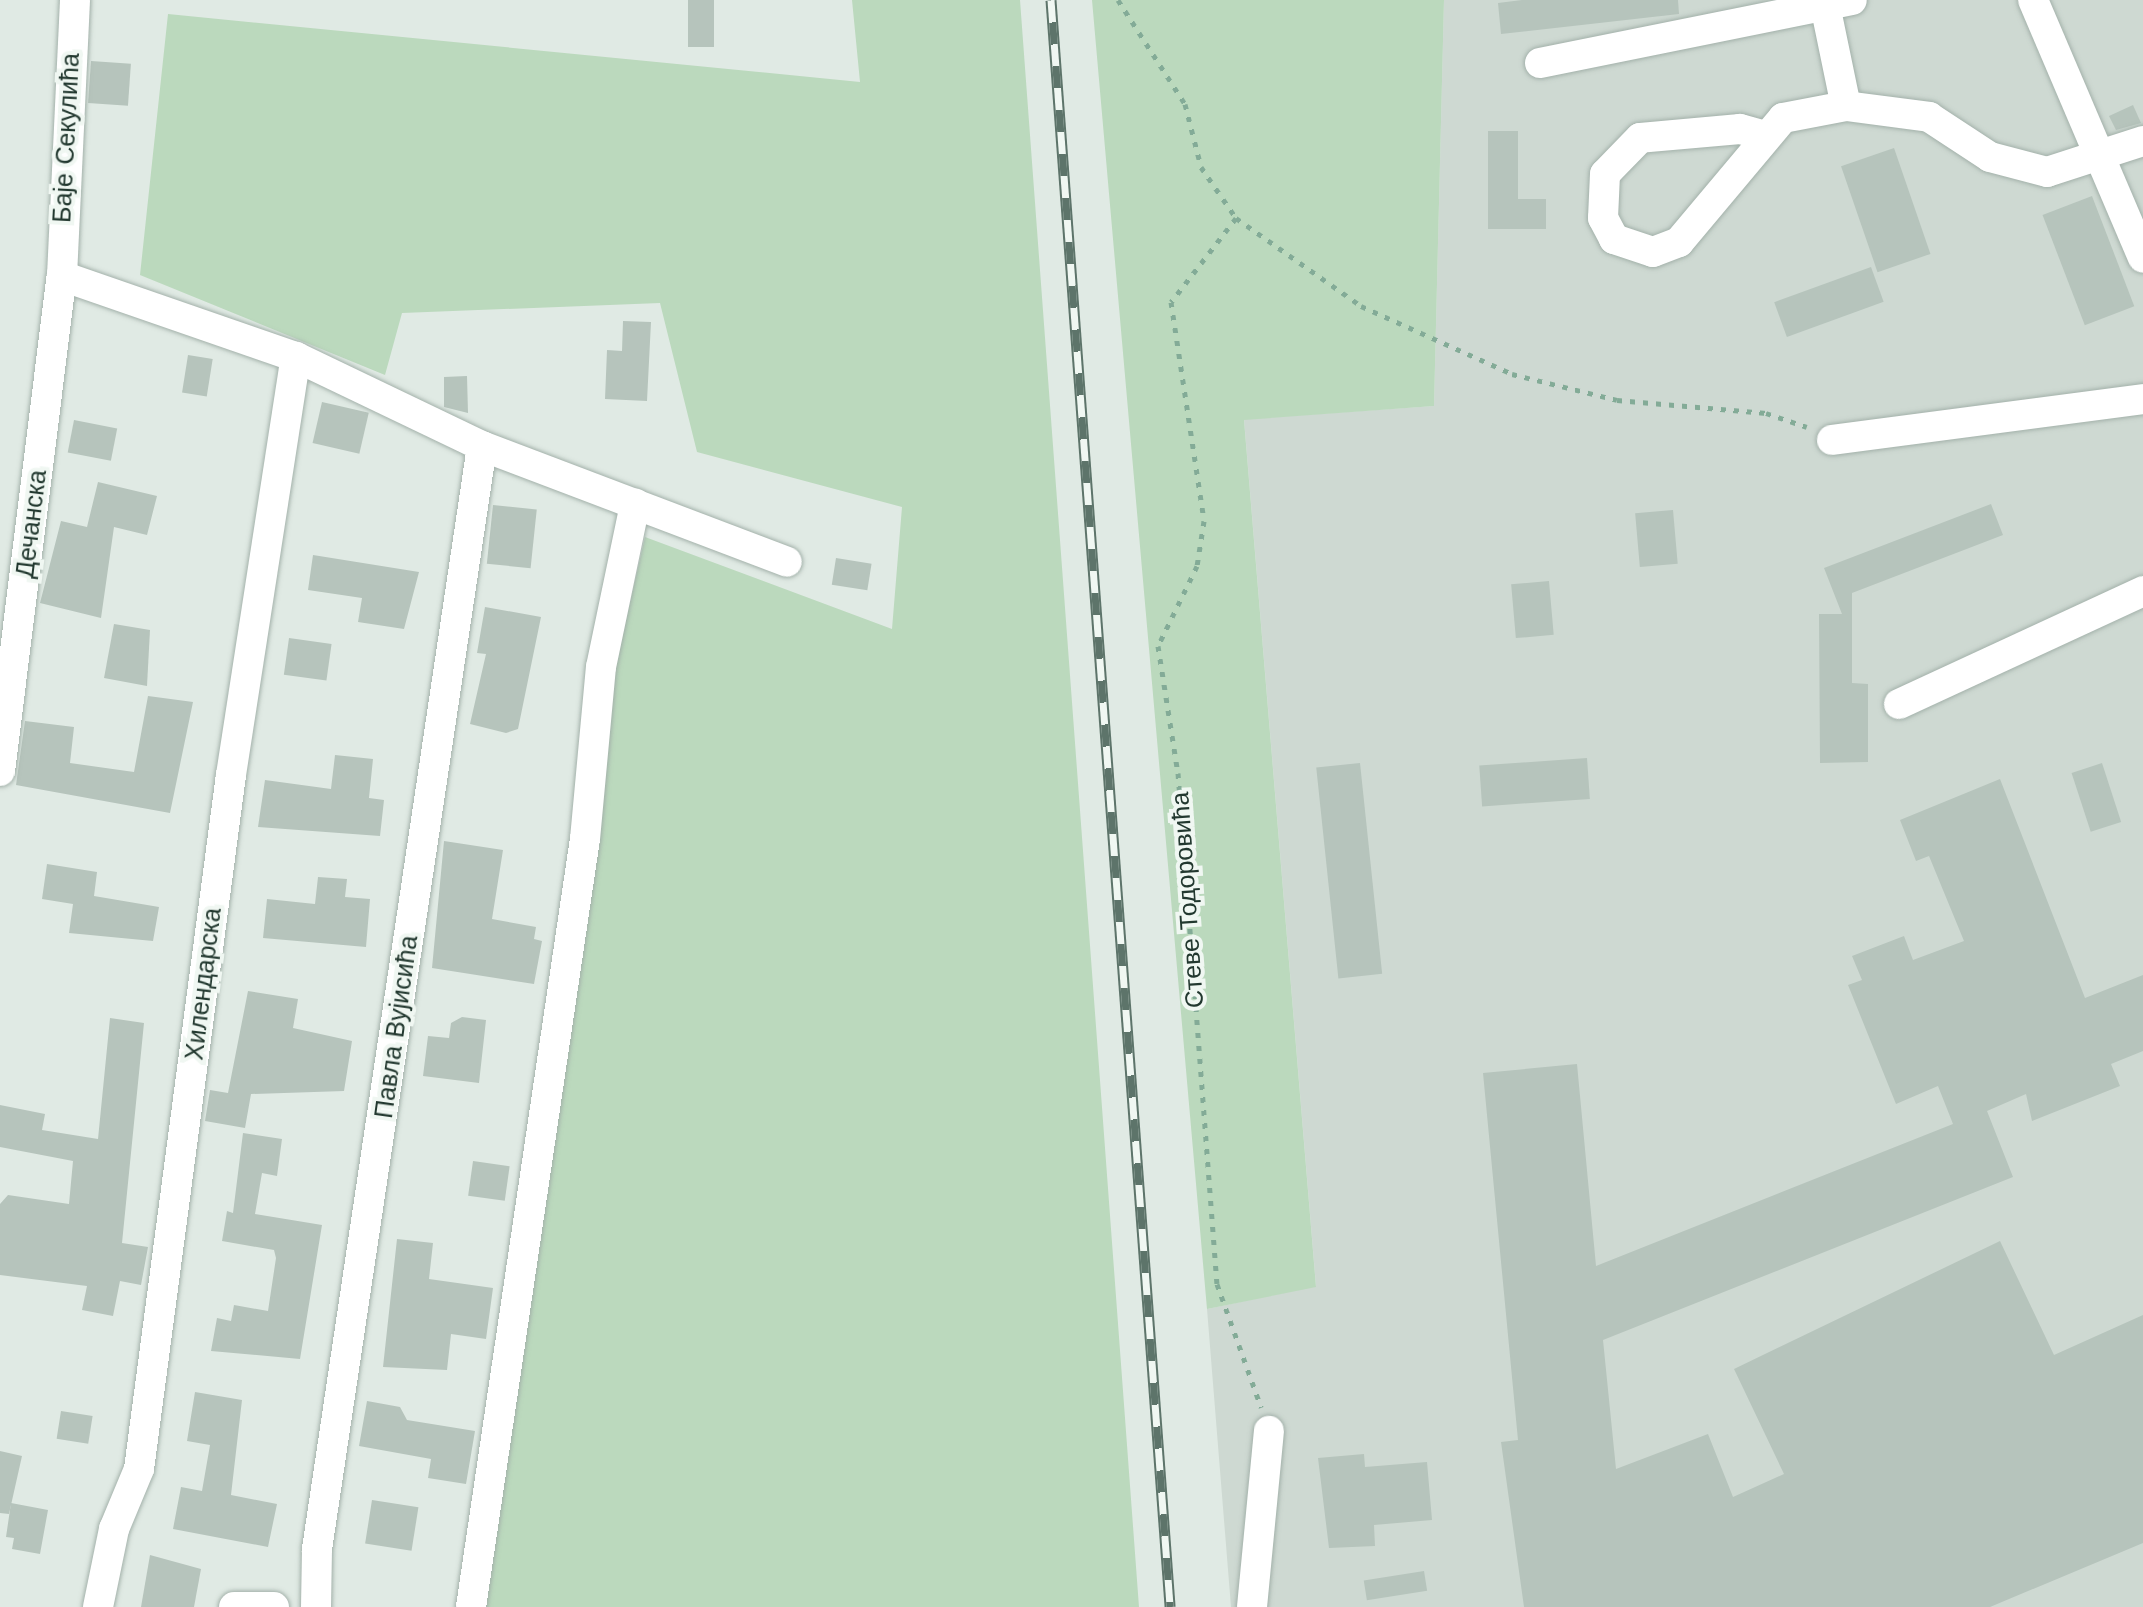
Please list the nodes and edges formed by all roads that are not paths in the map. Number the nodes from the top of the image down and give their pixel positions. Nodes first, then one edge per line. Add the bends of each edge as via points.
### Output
1 (75, 0) edge
2 (2033, 0) edge
3 (1838, 3) edge
4 (1540, 62) dead end
5 (1846, 106) junction
6 (1765, 136) junction
7 (2143, 140) edge
8 (2101, 160) junction
9 (2143, 258) edge
10 (62, 276) junction
11 (296, 357) junction
12 (2143, 399) edge
13 (1832, 440) road end
14 (482, 446) junction
15 (635, 504) junction
16 (787, 562) dead end
17 (2143, 591) edge
18 (8, 664) edge
19 (1899, 704) dead end
20 (0, 770) edge
21 (1269, 1432) road end
22 (98, 1607) edge
23 (234, 1607) edge
24 (274, 1607) edge
25 (316, 1607) edge
26 (471, 1607) edge
27 (1252, 1607) edge

1 - 10 street, Баје Секулића
2 - 8 street
3 - 4 street
3 - 5 street
5 - 6 street via 1783,118
5 - 8 street via 1929,117 1990,157 2047,172
6 - 6 street via 1680,242 1652,252 1614,239 1603,218 1605,174 1640,138 1740,128
7 - 8 street
8 - 9 street
10 - 11 street
10 - 18 street, Дечанска
11 - 14 street
11 - 22 street, Хилендарска via 231,775 139,1468 114,1529
12 - 13 street
14 - 15 street
14 - 25 street, Павла Вујисића via 317,1549
15 - 16 street
15 - 26 street via 602,667 583,858
17 - 19 street
18 - 20 street, Дечанска
21 - 27 street
23 - 24 street

